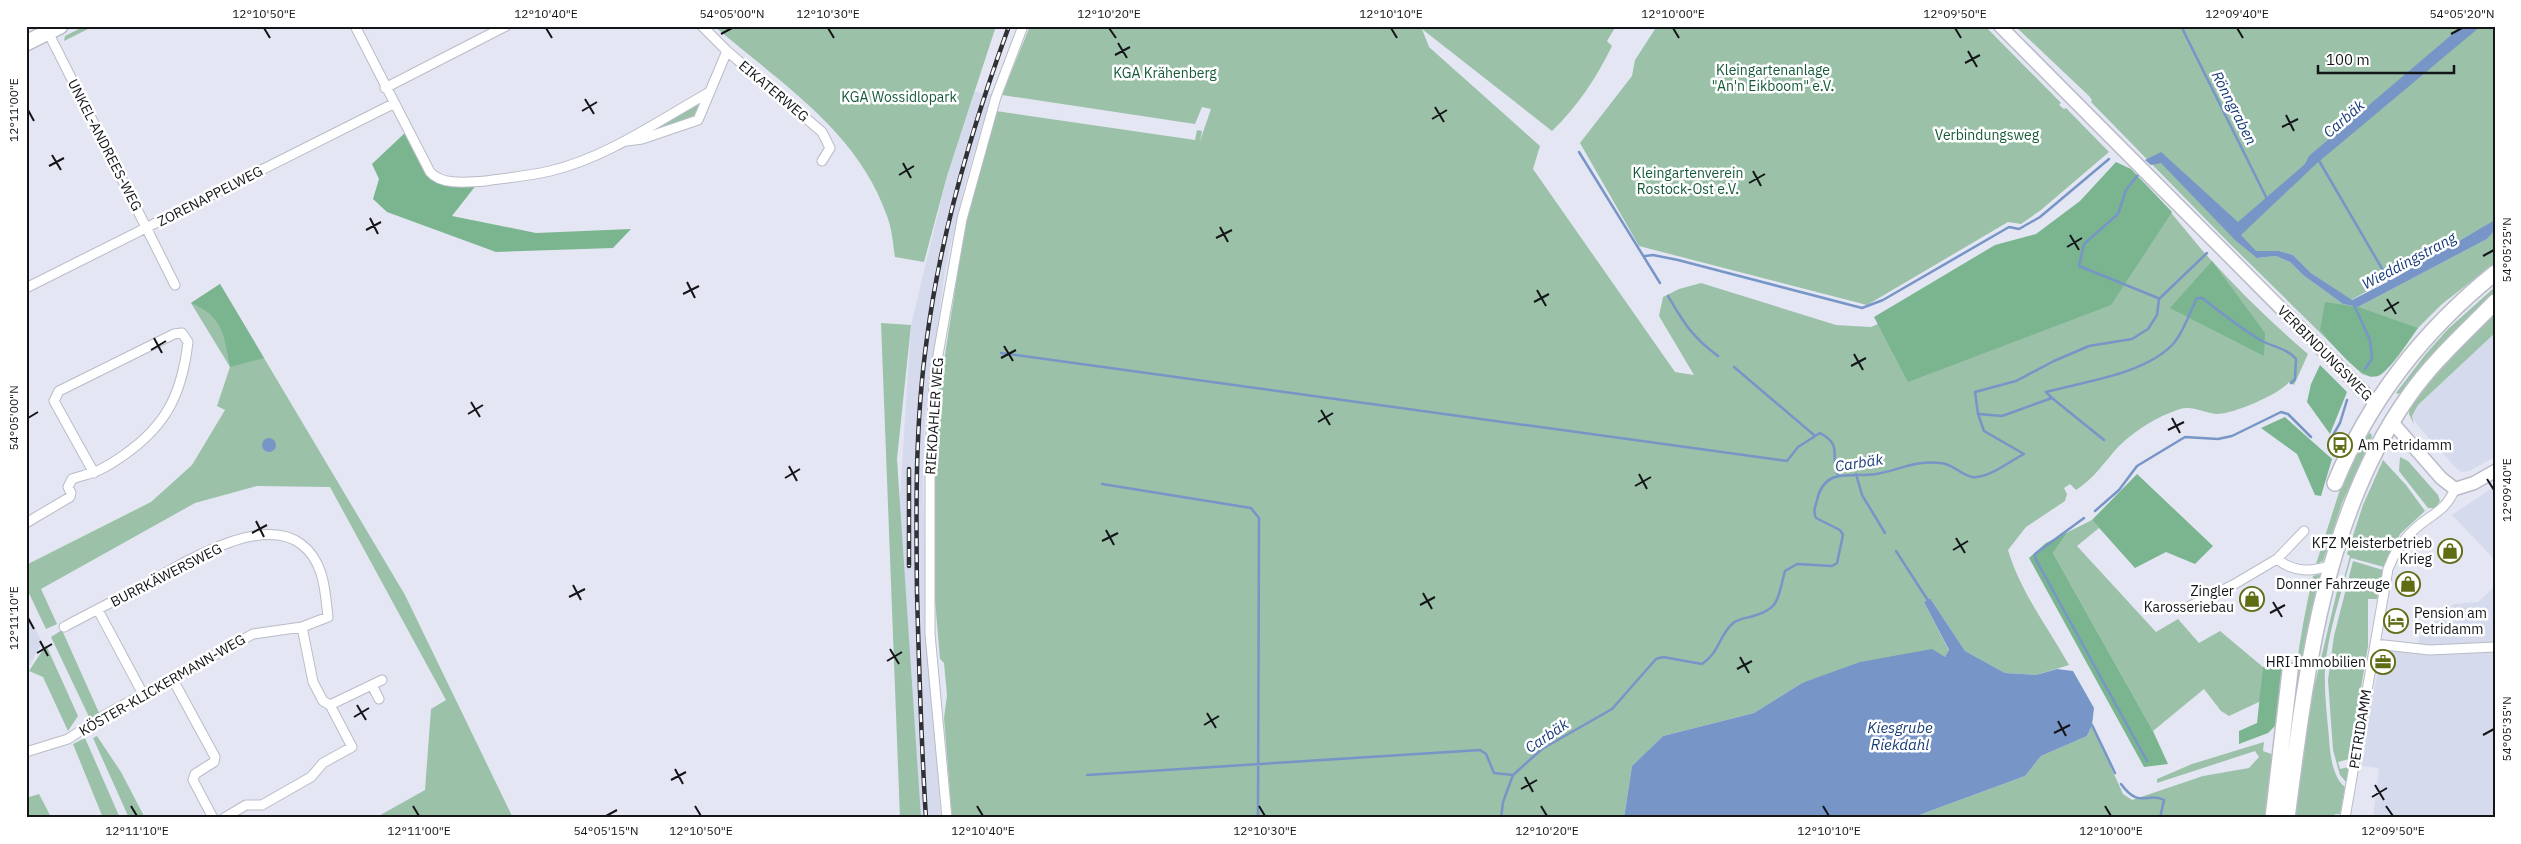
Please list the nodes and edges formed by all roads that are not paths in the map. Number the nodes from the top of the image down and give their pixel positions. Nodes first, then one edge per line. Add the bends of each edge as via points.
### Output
1 (354, 26) edge
2 (506, 26) edge
3 (702, 26) edge
4 (1024, 26) edge
5 (2000, 26) edge
6 (54, 29) edge
7 (26, 44) edge
8 (727, 51) junction
9 (385, 88) junction
10 (708, 93) junction
11 (394, 104) junction
12 (622, 142) junction
13 (822, 162) dead end
14 (147, 228) junction
15 (2495, 273) edge
16 (175, 285) dead end
17 (26, 288) edge
18 (2495, 302) edge
19 (2375, 403) junction
20 (2392, 422) junction
21 (2495, 471) edge
22 (94, 473) junction
23 (2336, 483) dead end
24 (2455, 489) junction
25 (26, 523) edge
26 (2304, 530) dead end
27 (2277, 559) junction
28 (2332, 565) junction
29 (2190, 606) dead end
30 (98, 610) junction
31 (328, 617) joint
32 (64, 627) dead end
33 (302, 627) junction
34 (2375, 644) junction
35 (2495, 647) edge
36 (2290, 671) dead end
37 (172, 678) junction
38 (382, 680) dead end
39 (372, 686) junction
40 (143, 694) junction
41 (379, 699) dead end
42 (330, 705) junction
43 (26, 752) edge
44 (213, 818) edge
45 (224, 818) edge
46 (947, 818) edge
47 (2272, 818) edge
48 (2287, 818) edge
49 (2345, 818) edge

1 - 9 street
2 - 9 street
3 - 8 street, EIKATERWEG
4 - 46 street, RIEKDAHLER WEG via 996,97 962,218 935,372 930,453 930,634
5 - 19 main road, VERBINDUNGSWEG
6 - 7 main road
6 - 14 street, UNKEL-ANDREES-WEG
8 - 10 street
8 - 13 street, EIKATERWEG via 822,132 830,148
9 - 11 street
10 - 12 street
10 - 12 street via 702,114 693,123
11 - 12 street via 430,172 442,180 472,182 550,171
11 - 14 street, ZORENAPPELWEG
14 - 16 street, UNKEL-ANDREES-WEG
14 - 17 street, ZORENAPPELWEG
15 - 19 main road via 2436,326
18 - 20 main road via 2441,356
19 - 20 main road
19 - 23 main road
20 - 24 main road via 2441,478
20 - 28 main road via 2357,492
21 - 24 main road via 2474,484
22 - 22 street via 141,443 160,424 174,401 184,370 188,342 182,334 174,334 59,391 55,396 54,401
22 - 25 street via 72,479 68,487 70,497
24 - 34 street, PETRIDAMM via 2448,504 2410,534 2392,559
26 - 27 street
27 - 28 street via 2295,570 2308,571
27 - 29 street
28 - 48 main road via 2307,682
30 - 31 street, BURRKÄWERSWEG via 206,552 233,541 268,534 300,543 312,555 324,584
30 - 32 street, BURRKÄWERSWEG
30 - 40 street, BURRKÄWERSWEG
31 - 33 street, KÖSTER-KLICKERMANN-WEG
33 - 37 street, KÖSTER-KLICKERMANN-WEG via 253,634
33 - 42 street via 313,682 323,701
34 - 35 street via 2439,650
34 - 49 street, PETRIDAMM
36 - 47 main road
37 - 40 street, KÖSTER-KLICKERMANN-WEG
37 - 44 street via 215,757 214,762 195,774 192,780
38 - 39 street
39 - 41 street
39 - 42 street
40 - 43 street, KÖSTER-KLICKERMANN-WEG via 68,739
42 - 45 street via 352,747 316,769 311,777 262,805 246,805

